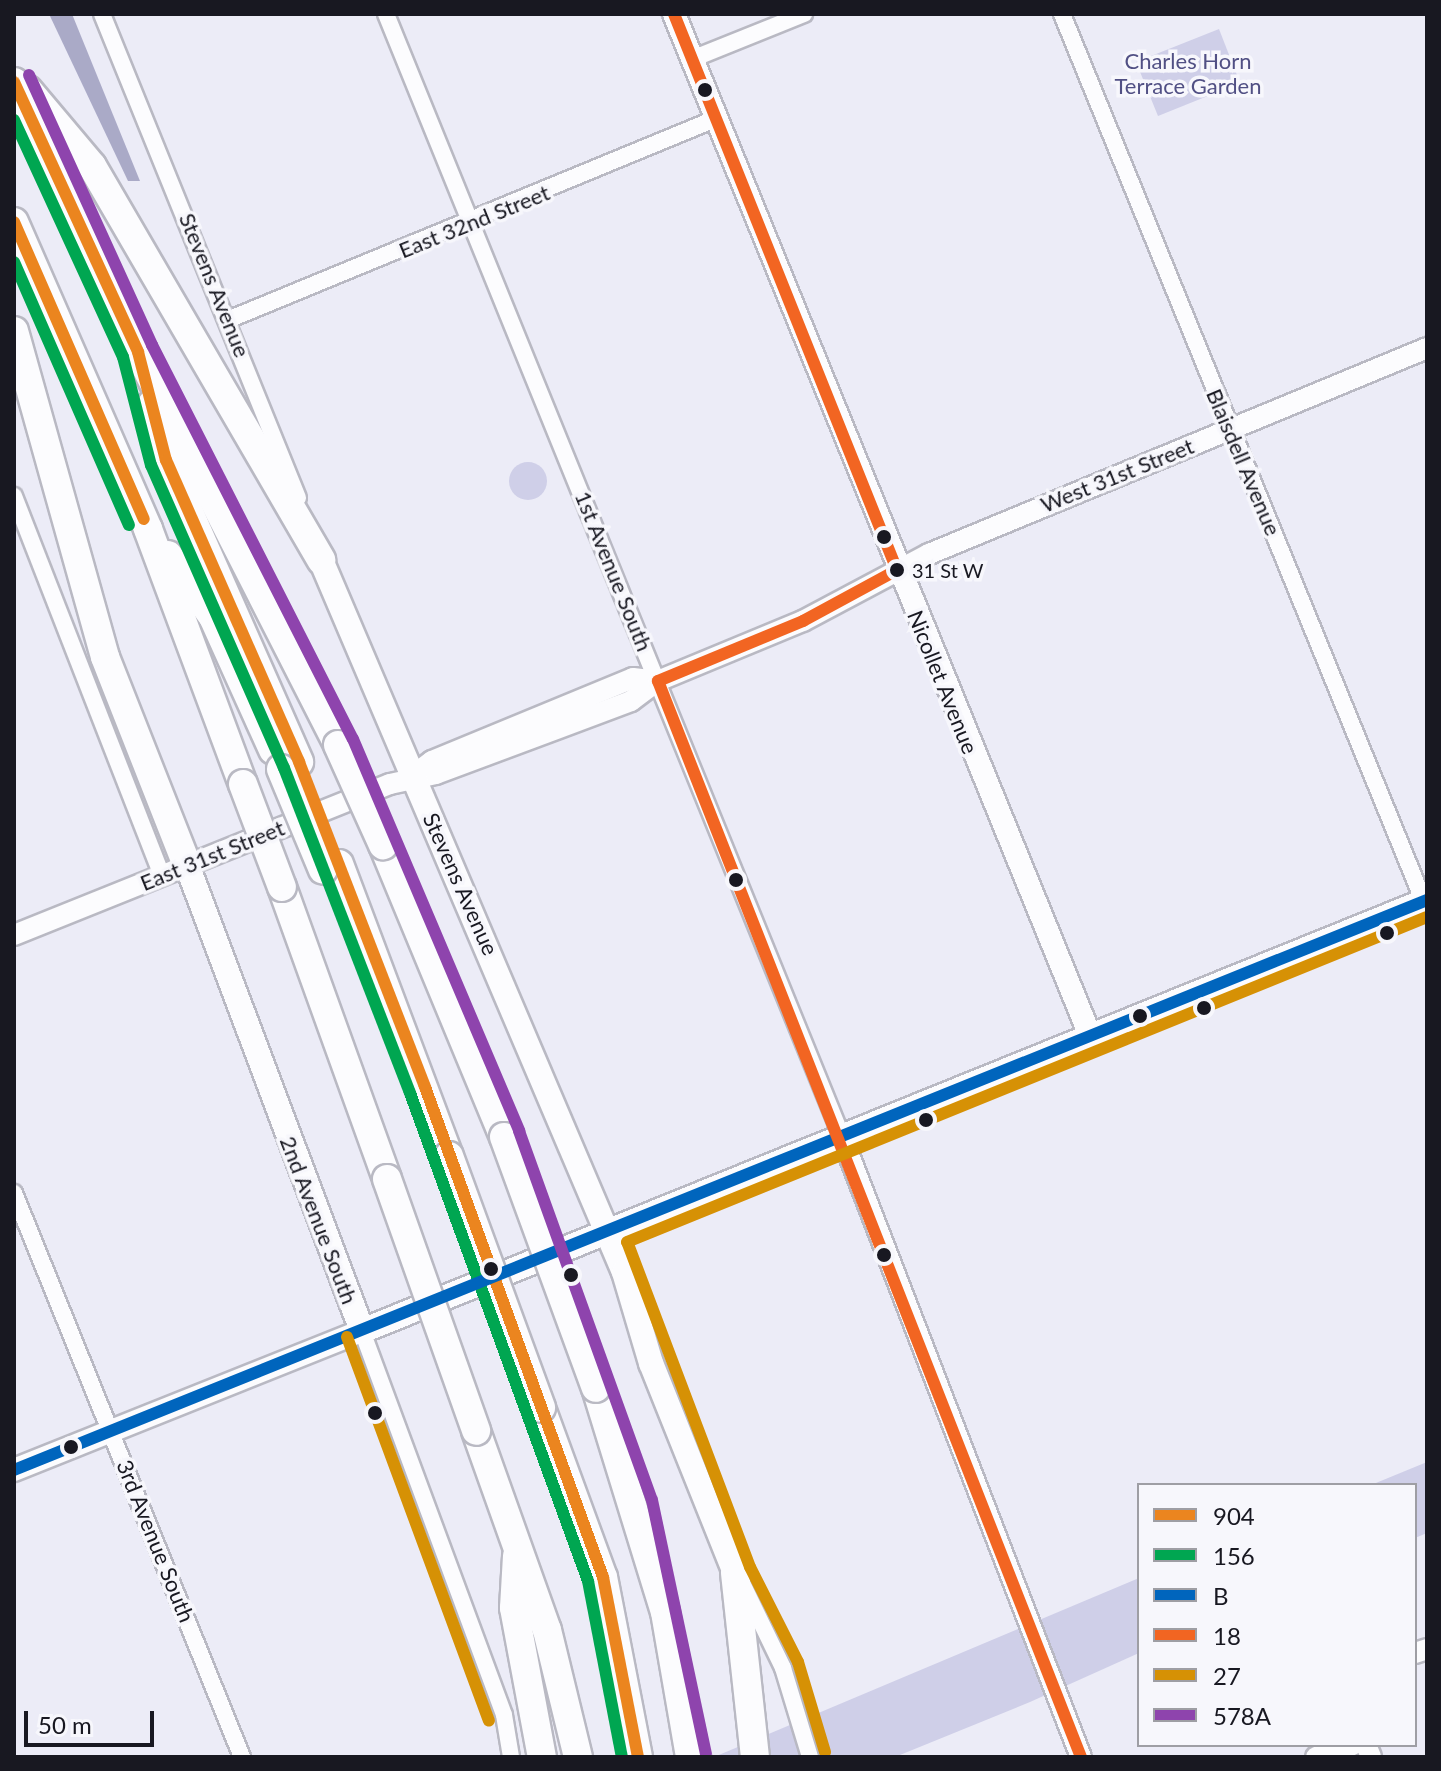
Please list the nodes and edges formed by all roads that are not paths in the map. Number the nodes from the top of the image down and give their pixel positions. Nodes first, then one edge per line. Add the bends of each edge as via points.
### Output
1 (102, 14) edge
2 (386, 14) edge
3 (674, 14) edge
4 (804, 14) edge
5 (1062, 14) edge
6 (692, 59) junction
7 (14, 74) edge
8 (14, 82) edge
9 (715, 119) junction
10 (472, 221) junction
11 (14, 222) edge
12 (230, 319) junction
13 (14, 331) edge
14 (1427, 348) edge
15 (138, 352) junction
16 (1232, 428) junction
17 (14, 496) edge
18 (148, 529) junction
19 (321, 560) junction
20 (897, 570) junction
21 (658, 681) junction
22 (290, 765) junction
23 (411, 777) junction
24 (174, 870) junction
25 (1426, 904) edge
26 (14, 935) edge
27 (1091, 1038) junction
28 (842, 1137) junction
29 (14, 1193) edge
30 (606, 1233) junction
31 (362, 1331) junction
32 (534, 1410) junction
33 (112, 1430) junction
34 (14, 1470) edge
35 (518, 1543) junction
36 (735, 1573) junction
37 (1346, 1747) edge
38 (242, 1757) edge
39 (511, 1757) edge
40 (542, 1757) edge
41 (578, 1757) edge
42 (620, 1757) edge
43 (638, 1757) edge
44 (690, 1757) edge
45 (755, 1757) edge
46 (810, 1757) edge
47 (1081, 1757) edge
48 (1316, 1757) edge

1 - 12 street, Stevens Avenue
2 - 10 street, 1st Avenue South
3 - 6 main road, Nicollet Avenue
4 - 6 street
5 - 16 street, Blaisdell Avenue
6 - 9 main road, Nicollet Avenue
7 - 19 highway via 92,166
8 - 15 highway
9 - 10 street, East 32nd Street
9 - 20 main road, Nicollet Avenue
10 - 12 street, East 32nd Street
10 - 21 street, 1st Avenue South
11 - 18 highway
12 - 19 street, Stevens Avenue
13 - 24 highway via 105,657
14 - 16 street, West 31st Street
15 - 22 highway via 166,460
15 - 44 highway, bridge via 338,745 504,1137 596,1388 665,1612
16 - 20 street, West 31st Street
16 - 25 street, Blaisdell Avenue
17 - 24 street, 2nd Avenue South
18 - 22 highway via 213,617
18 - 35 highway, bridge
19 - 23 main road, Stevens Avenue
20 - 21 street, East 31st Street via 803,621
20 - 27 main road, Nicollet Avenue
21 - 23 street, East 31st Street via 631,701
21 - 28 street, 1st Avenue South
22 - 32 highway
23 - 24 street, East 31st Street
23 - 30 main road, Stevens Avenue
24 - 26 street, East 31st Street
24 - 31 main road, 2nd Avenue South
25 - 27 main road
27 - 28 main road
28 - 30 main road
28 - 47 street, 1st Avenue South
29 - 33 street, 3rd Avenue South
30 - 31 main road
30 - 36 main road, Stevens Avenue
31 - 33 main road
31 - 39 street, 2nd Avenue South via 504,1715
32 - 42 highway via 593,1613
32 - 43 highway via 603,1577
33 - 34 main road
33 - 38 street, 3rd Avenue South
35 - 40 highway via 514,1608
35 - 41 highway via 563,1682
36 - 45 highway
36 - 46 street, Stevens Avenue via 783,1668
37 - 48 street

